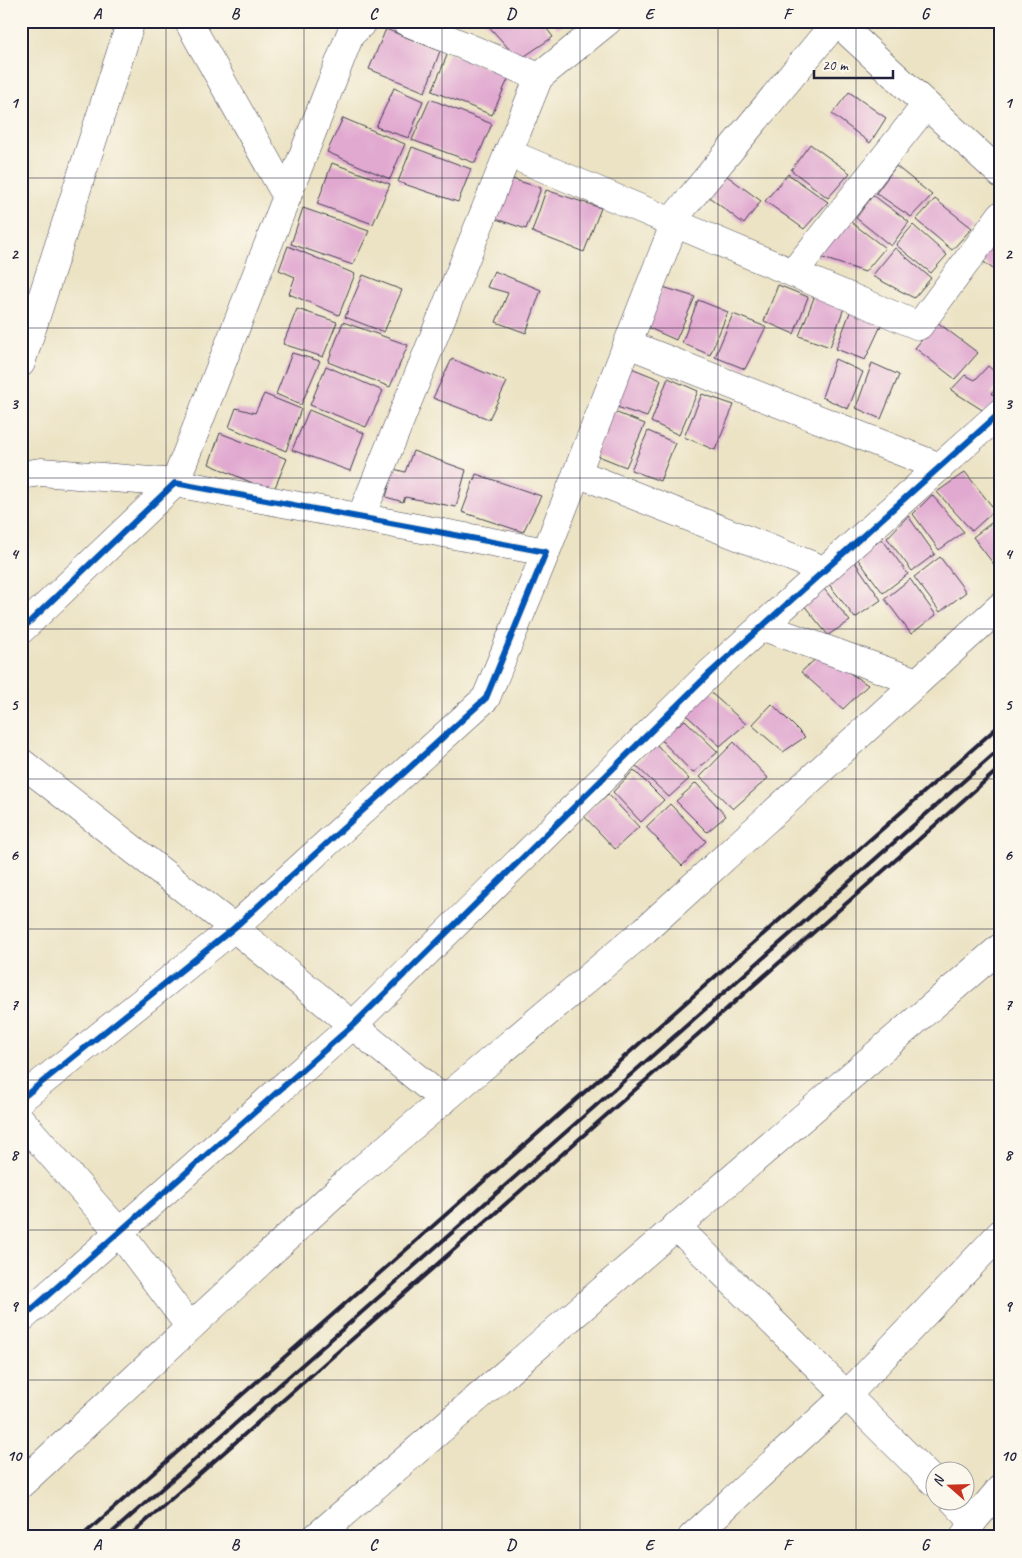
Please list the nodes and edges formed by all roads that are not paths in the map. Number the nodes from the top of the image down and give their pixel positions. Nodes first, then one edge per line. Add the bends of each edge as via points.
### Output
1 (131, 21) edge
2 (188, 21) edge
3 (405, 21) edge
4 (608, 21) edge
5 (836, 21) edge
6 (362, 22) edge
7 (540, 76) junction
8 (926, 105) junction
9 (508, 153) junction
10 (1001, 174) edge
11 (286, 197) junction
12 (1001, 215) edge
13 (675, 223) junction
14 (793, 272) junction
15 (628, 344) junction
16 (21, 363) edge
17 (1001, 412) edge
18 (940, 466) junction
19 (577, 472) junction
20 (21, 476) edge
21 (175, 482) junction
22 (361, 517) junction
23 (546, 552) junction
24 (824, 570) junction
25 (1001, 606) edge
26 (761, 626) junction
27 (21, 630) edge
28 (917, 682) junction
29 (21, 762) edge
30 (234, 928) junction
31 (1001, 947) edge
32 (353, 1025) junction
33 (21, 1099) edge
34 (444, 1100) junction
35 (21, 1120) edge
36 (676, 1226) junction
37 (120, 1232) junction
38 (1001, 1233) edge
39 (21, 1319) edge
40 (190, 1327) junction
41 (847, 1395) junction
42 (924, 1472) edge
43 (21, 1484) edge
44 (1001, 1488) edge
45 (960, 1510) edge
46 (974, 1529) edge
47 (316, 1537) edge
48 (692, 1537) edge

1 - 16 street
2 - 11 street
3 - 7 street
4 - 7 street
5 - 8 street
5 - 13 street via 679,212
6 - 11 street via 350,35
7 - 9 street
8 - 10 street
8 - 14 street
9 - 13 street
9 - 22 street
11 - 21 street
12 - 14 street via 919,326
13 - 14 street
13 - 15 street
15 - 18 street
15 - 19 street
17 - 18 street
18 - 24 street
19 - 23 street
19 - 24 street
20 - 21 street via 42,472
21 - 22 street
21 - 27 street
22 - 23 street
23 - 30 street via 486,698
24 - 26 street
25 - 28 street
26 - 28 street
26 - 32 street
28 - 34 street via 645,930
29 - 30 street
30 - 32 street
30 - 33 street
31 - 36 street
32 - 34 street
32 - 37 street
34 - 40 street via 350,1179
35 - 37 street
36 - 41 street
36 - 47 street
37 - 39 street
37 - 40 street
38 - 41 street
40 - 43 street
41 - 42 street
41 - 48 street
44 - 46 street
45 - 46 street

